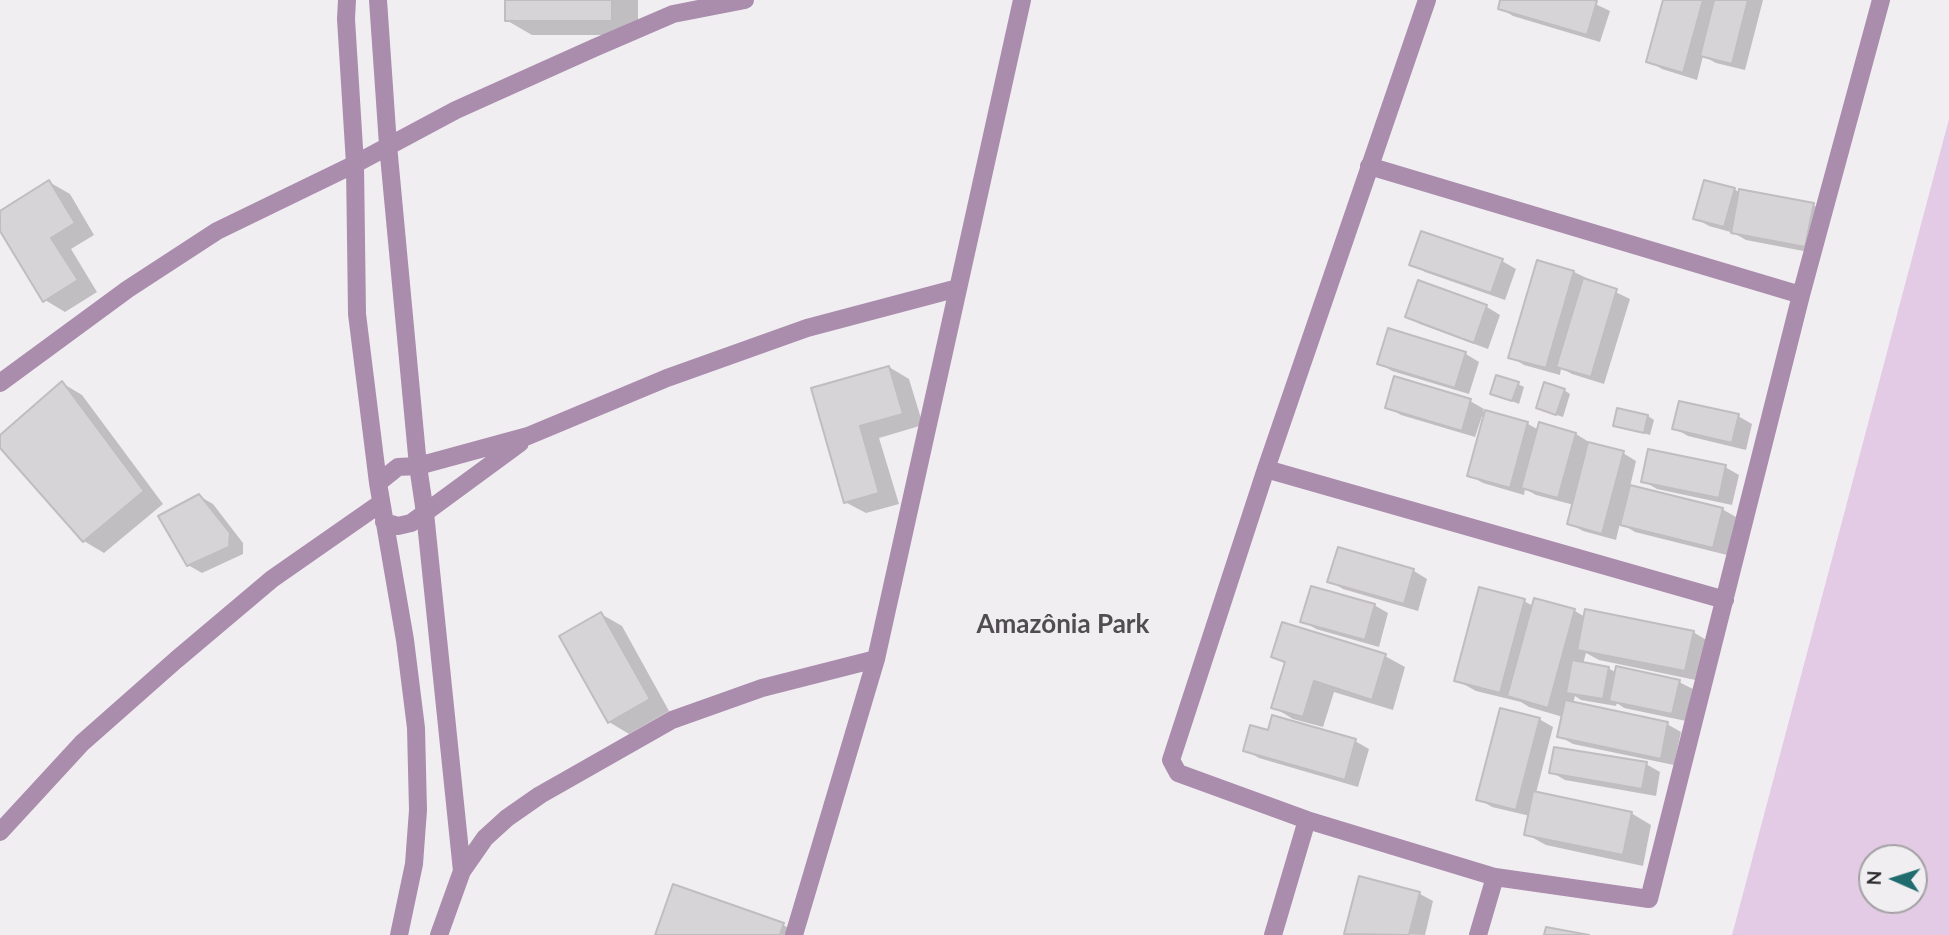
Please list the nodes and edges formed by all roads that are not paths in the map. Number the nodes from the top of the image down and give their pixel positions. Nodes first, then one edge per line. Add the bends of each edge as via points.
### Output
1 (347, 0) edge
2 (378, 0) edge
3 (745, 0) edge
4 (1022, 0) edge
5 (1427, 0) edge
6 (1881, 0) edge
7 (675, 7) edge
8 (388, 145) junction
9 (355, 164) junction
10 (1369, 166) junction
11 (958, 288) junction
12 (1801, 295) junction
13 (0, 383) edge
14 (528, 436) junction
15 (418, 466) junction
16 (1266, 469) junction
17 (378, 483) junction
18 (381, 503) junction
19 (425, 513) junction
20 (384, 522) junction
21 (1725, 600) junction
22 (876, 659) junction
23 (1307, 820) junction
24 (0, 832) edge
25 (462, 871) junction
26 (1495, 877) junction
27 (399, 935) edge
28 (439, 935) edge
29 (794, 935) edge
30 (1273, 935) edge
31 (1478, 935) edge

1 - 9 street
2 - 8 street
3 - 7 street
4 - 11 street
5 - 10 street
6 - 12 street
7 - 8 street
8 - 9 street
8 - 15 street
9 - 13 street via 217,231 128,289
9 - 17 street via 358,314
10 - 12 street
10 - 16 street
11 - 14 street via 794,332
11 - 22 street
12 - 21 street
14 - 15 street
14 - 19 street
15 - 17 street via 398,467
15 - 19 street
16 - 21 street
16 - 23 street via 1171,760 1178,774
17 - 18 street
18 - 20 street
18 - 24 street via 272,579 176,660 82,743
19 - 20 street via 405,525
19 - 25 street
20 - 27 street via 416,728 414,864
21 - 26 street via 1649,899
22 - 25 street via 762,688 672,720 507,818 485,838
22 - 29 street
23 - 26 street
23 - 30 street
25 - 28 street
26 - 31 street

